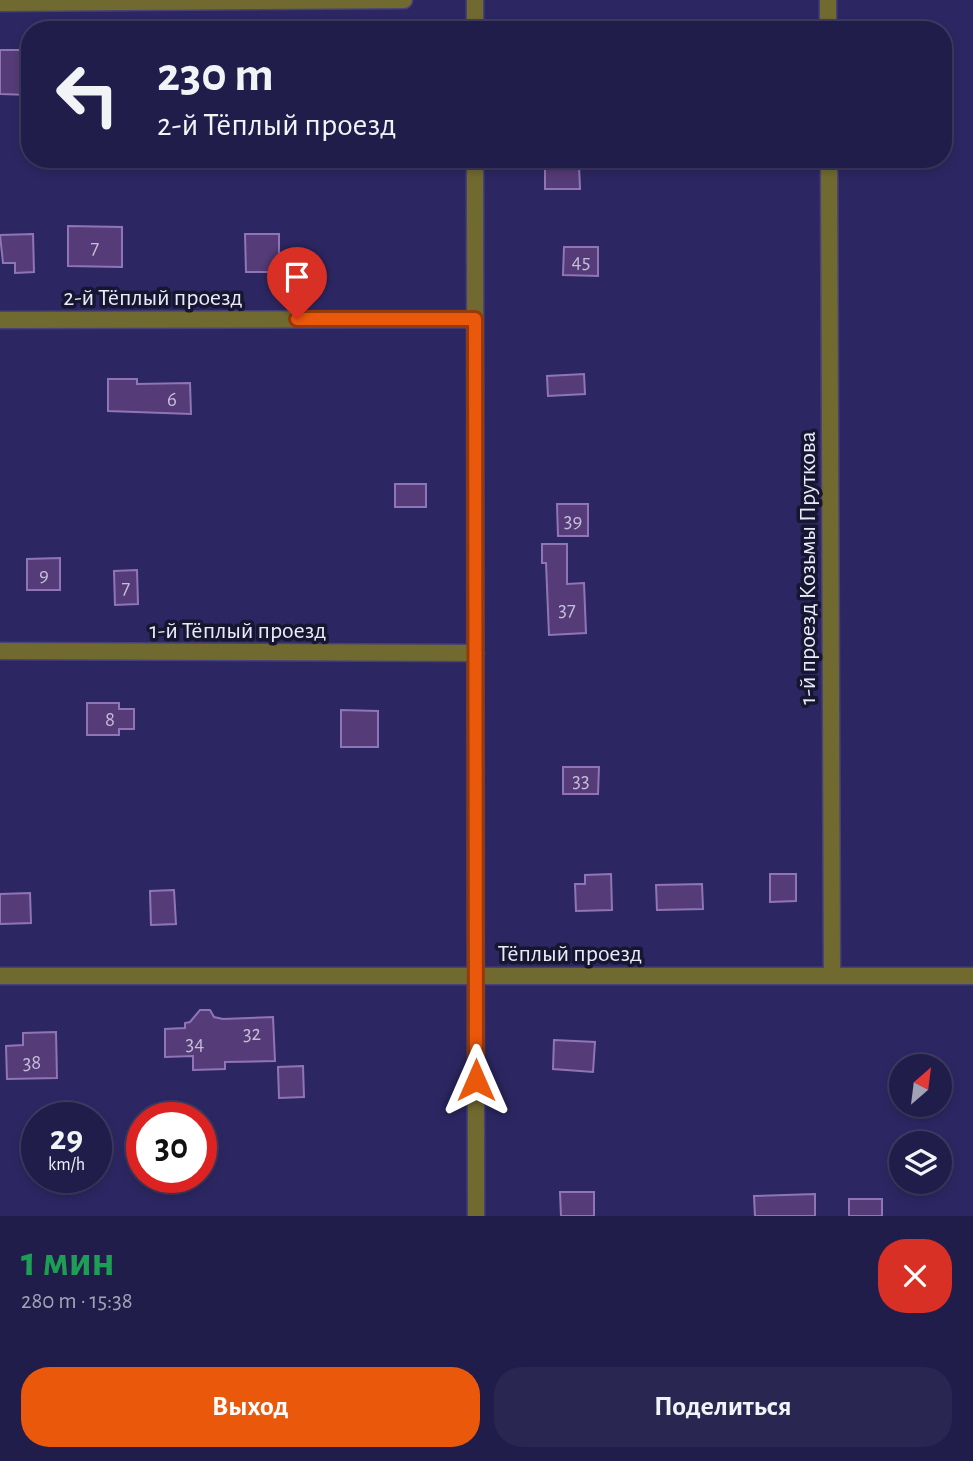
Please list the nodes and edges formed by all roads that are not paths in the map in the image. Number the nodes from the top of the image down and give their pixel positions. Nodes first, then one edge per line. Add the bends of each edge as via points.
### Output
1 (404, 0) edge
2 (475, 0) edge
3 (828, 0) edge
4 (0, 3) edge
5 (475, 21) edge
6 (828, 21) edge
7 (475, 168) edge
8 (829, 168) edge
9 (475, 319) junction
10 (0, 320) edge
11 (0, 652) edge
12 (475, 653) junction
13 (0, 976) edge
14 (476, 976) junction
15 (832, 976) junction
16 (973, 976) edge
17 (476, 1216) edge

1 - 4 street
2 - 5 street
3 - 6 street
7 - 9 street
8 - 15 street, 1-й проезд Козьмы Пруткова
9 - 10 street, 2-й Тёплый проезд
9 - 12 street
11 - 12 street, 1-й Тёплый проезд
12 - 14 street
13 - 14 street, Тёплый проезд
14 - 15 street, Тёплый проезд
14 - 17 street
15 - 16 street, Тёплый проезд

